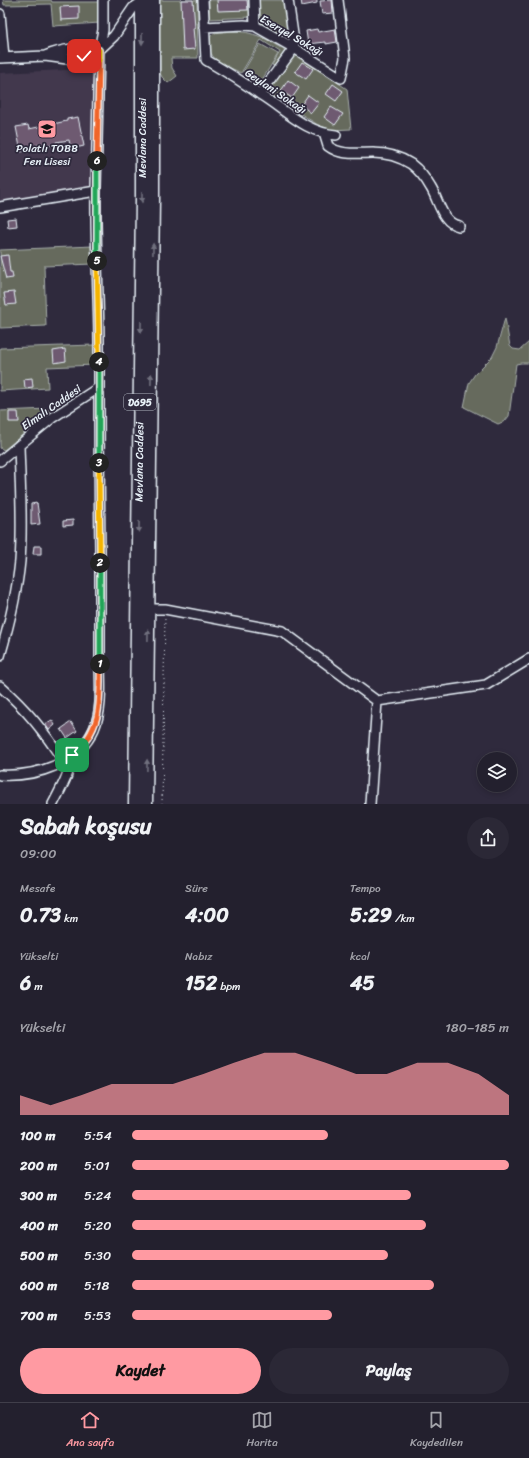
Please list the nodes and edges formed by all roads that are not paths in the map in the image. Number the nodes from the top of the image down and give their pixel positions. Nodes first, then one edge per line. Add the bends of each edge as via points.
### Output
1 (103, 0) edge
2 (203, 0) edge
3 (254, 0) edge
4 (288, 0) edge
5 (338, 0) edge
6 (141, 2) edge
7 (0, 14) edge
8 (204, 26) junction
9 (255, 26) junction
10 (294, 48) junction
11 (99, 50) junction
12 (2, 58) edge
13 (260, 94) junction
14 (324, 133) junction
15 (336, 135) dead end
16 (96, 191) junction
17 (0, 207) edge
18 (459, 226) dead end
19 (98, 388) junction
20 (19, 445) junction
21 (0, 461) edge
22 (149, 609) junction
23 (0, 656) edge
24 (529, 659) edge
25 (0, 686) edge
26 (377, 701) junction
27 (72, 755) junction
28 (64, 762) junction
29 (0, 775) edge
30 (53, 804) edge
31 (136, 804) edge
32 (146, 804) edge
33 (370, 804) edge

1 - 11 street via 103,30
2 - 8 street
3 - 9 street
4 - 10 street
5 - 10 street, Eseryel Sokağı via 345,58 341,78
6 - 11 street via 114,36
22 -> 6 main road, Mevlana Caddesi / D695 via 153,198
6 -> 31 main road, Mevlana Caddesi / D695 via 142,198
7 - 12 street
8 - 9 street, Eseryel Sokağı
8 - 13 street, Geylani Sokağı via 206,60
9 - 10 street, Eseryel Sokağı
10 - 13 street
11 - 12 street via 72,48 45,56
11 - 16 street
13 - 14 street, Geylani Sokağı via 305,125
14 - 15 street, Geylani Sokağı
14 - 18 street via 328,146 340,152 381,154 404,160 412,165 431,188 443,214 453,225
16 - 17 street
16 - 19 street
19 - 20 street, Elmalı Caddesi via 52,418
19 - 27 street via 100,699 94,728 83,745
20 - 21 street, Elmalı Caddesi
20 - 23 street via 20,562 13,607
22 - 26 street via 165,609 282,631
32 -> 22 main road, Mevlana Caddesi / D695
24 - 26 street via 486,685
25 - 28 street via 39,725
26 - 33 street
27 - 28 street
27 - 30 street via 67,777
28 - 29 street via 32,773

